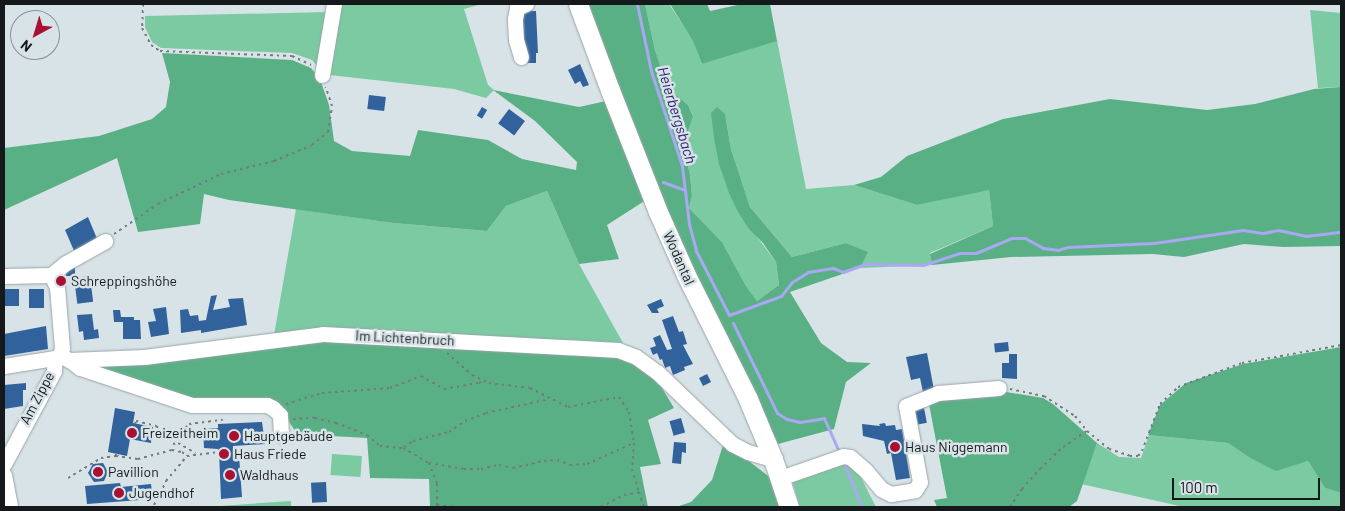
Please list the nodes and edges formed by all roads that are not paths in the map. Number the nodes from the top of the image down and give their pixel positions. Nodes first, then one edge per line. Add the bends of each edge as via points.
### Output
1 (334, 4) edge
2 (526, 4) edge
3 (578, 4) edge
4 (521, 57) dead end
5 (322, 75) road end
6 (105, 241) road end
7 (51, 275) junction
8 (4, 276) edge
9 (62, 358) junction
10 (4, 366) edge
11 (999, 388) road end
12 (281, 435) dead end
13 (773, 459) junction
14 (4, 464) edge
15 (4, 475) edge
16 (780, 478) junction
17 (10, 507) edge
18 (790, 507) edge

1 - 5 street
2 - 4 street via 517,8 515,20
3 - 13 main road, Wodantal via 658,212 748,399
6 - 7 street
7 - 8 street
7 - 9 street, Am Zippe via 56,286
9 - 10 street, Im Lichtenbruch
9 - 12 street via 80,368 192,405 267,405 282,410
9 - 13 street, Im Lichtenbruch via 144,357 324,334 618,350 636,357 657,372 732,444
9 - 14 street, Am Zippe
11 - 16 street via 938,393 906,406 920,482 915,490 891,494 881,489 850,457 843,456
13 - 16 main road, Wodantal
15 - 17 street
16 - 18 main road, Wodantal

